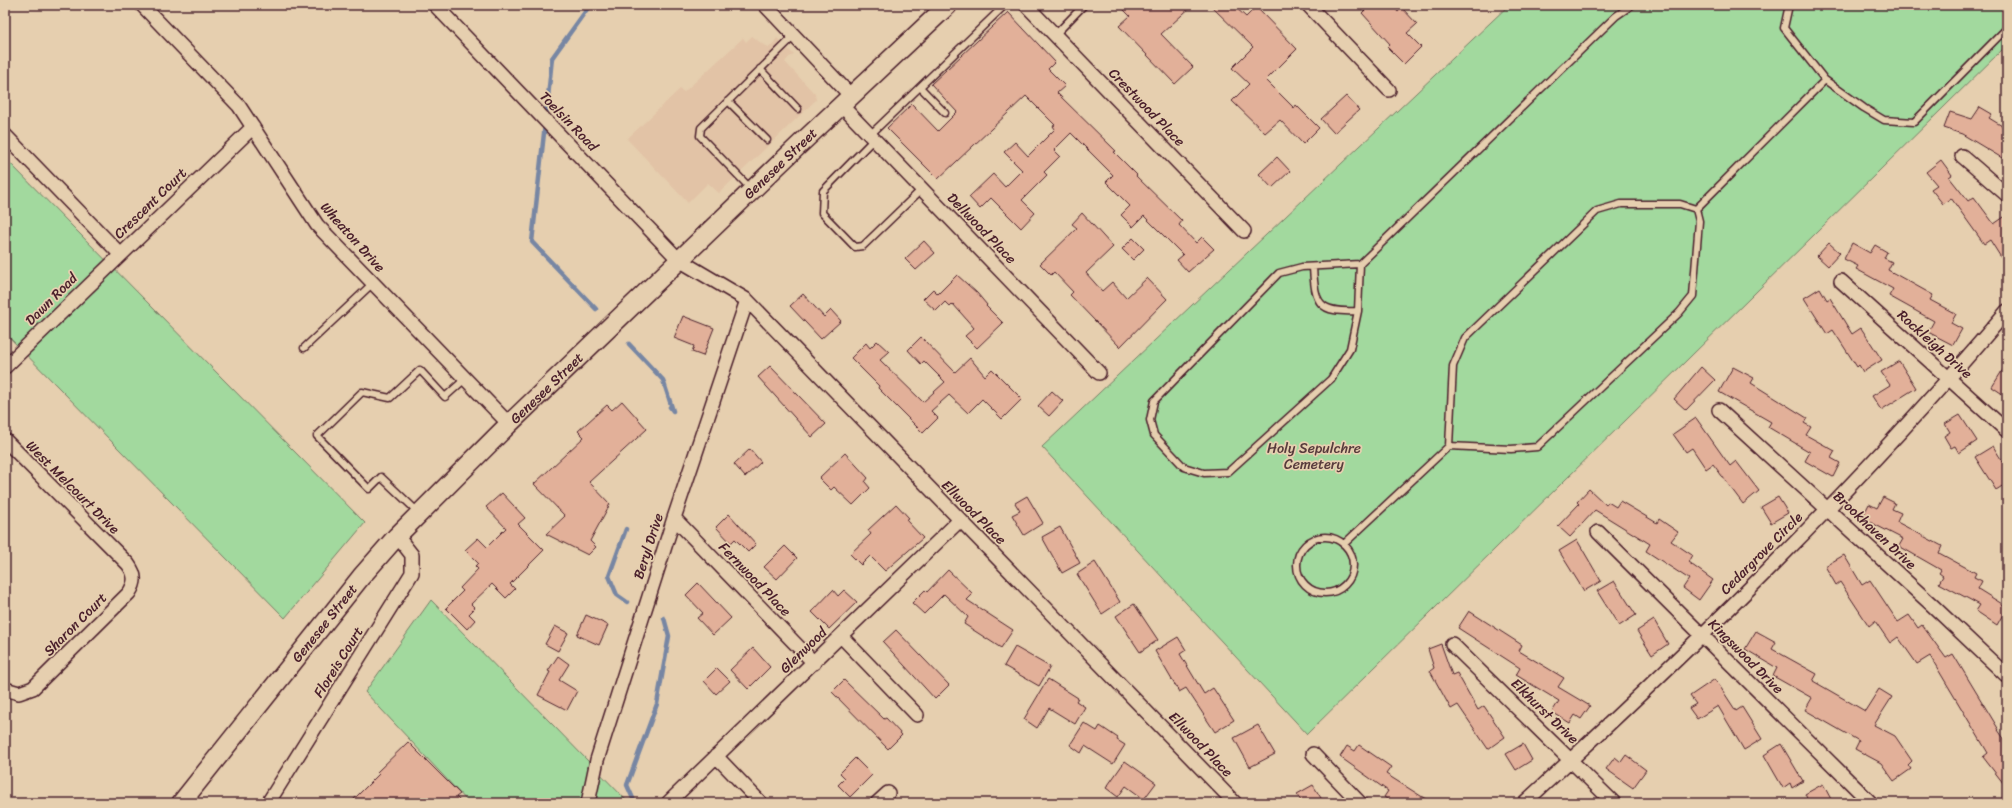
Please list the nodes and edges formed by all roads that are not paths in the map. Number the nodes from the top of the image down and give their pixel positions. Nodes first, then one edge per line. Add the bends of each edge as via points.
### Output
1 (142, 5) edge
2 (435, 5) edge
3 (764, 5) edge
4 (948, 5) edge
5 (1005, 5) edge
6 (1026, 5) edge
7 (1084, 5) edge
8 (1308, 5) edge
9 (1632, 5) edge
10 (1789, 5) edge
11 (2007, 28) edge
12 (1055, 35) junction
13 (794, 36) junction
14 (760, 69) junction
15 (1825, 80) junction
16 (920, 87) junction
17 (1390, 90) dead end
18 (728, 101) junction
19 (846, 101) junction
20 (798, 109) dead end
21 (945, 113) dead end
22 (253, 127) junction
23 (5, 135) edge
24 (872, 137) junction
25 (766, 140) dead end
26 (1962, 156) dead end
27 (922, 189) junction
28 (752, 190) junction
29 (2007, 195) edge
30 (1696, 209) junction
31 (1244, 231) dead end
32 (120, 254) junction
33 (679, 260) junction
34 (1360, 264) junction
35 (1313, 267) junction
36 (1841, 281) dead end
37 (373, 283) junction
38 (747, 300) junction
39 (1358, 311) junction
40 (2007, 311) edge
41 (304, 348) dead end
42 (5, 367) edge
43 (1099, 373) dead end
44 (465, 379) junction
45 (1949, 379) junction
46 (1719, 410) dead end
47 (509, 424) junction
48 (2007, 431) edge
49 (5, 440) edge
50 (1449, 446) junction
51 (1827, 508) junction
52 (420, 513) junction
53 (674, 518) junction
54 (960, 520) junction
55 (1598, 532) dead end
56 (397, 536) junction
57 (1344, 544) junction
58 (119, 556) joint
59 (1702, 635) junction
60 (841, 636) junction
61 (1452, 644) dead end
62 (814, 662) junction
63 (2007, 676) edge
64 (5, 689) edge
65 (917, 715) dead end
66 (1313, 754) dead end
67 (716, 756) junction
68 (1571, 760) junction
69 (888, 792) dead end
70 (181, 803) edge
71 (268, 803) edge
72 (588, 803) edge
73 (668, 803) edge
74 (761, 803) edge
75 (878, 803) edge
76 (1235, 803) edge
77 (1360, 803) edge
78 (1524, 803) edge
79 (1614, 803) edge
80 (1871, 803) edge

1 - 22 street, Wheaton Drive via 239,106
2 - 33 street, Toelsin Road
3 - 13 street, Dellwood Place
4 - 19 main road, Genesee Street
5 - 16 lane
6 - 12 street, Crestwood Place
7 - 12 lane
8 - 17 street
9 - 34 lane via 1616,16
10 - 15 lane via 1784,28
11 - 15 lane via 1914,122 1884,120
12 - 31 street, Crestwood Place
13 - 14 lane
13 - 19 street, Dellwood Place
14 - 18 lane
14 - 20 lane
15 - 30 lane
16 - 21 lane
16 - 24 lane
18 - 25 lane
18 - 28 lane via 701,128 700,136
19 - 24 street, Dellwood Place
19 - 28 main road, Genesee Street
22 - 32 street, Crescent Court
22 - 37 street, Wheaton Drive via 317,225
23 - 32 street, Crescent Court
24 - 27 street, Dellwood Place
24 - 27 lane via 823,191 822,213 855,247 863,246
26 - 29 street
27 - 43 street, Dellwood Place
28 - 33 main road, Genesee Street
30 - 50 lane via 1699,221 1693,296 1679,313 1537,447 1511,450
30 - 50 lane via 1680,204 1621,204 1597,211 1465,338 1453,366
32 - 42 street, Dawn Road
33 - 38 street, Ellwood Place
33 - 47 main road, Genesee Street
34 - 35 lane
34 - 39 lane
35 - 39 lane via 1314,292 1321,304 1336,312
35 - 39 lane via 1279,273 1154,401 1150,420 1154,435 1184,467 1204,473 1228,472 1331,378 1350,349
36 - 45 street, Rockleigh Drive
37 - 41 lane
37 - 44 street, Wheaton Drive
38 - 53 street, Beryl Drive
38 - 54 street, Ellwood Place
40 - 45 street, Cedargrove Circle
44 - 47 street, Wheaton Drive
44 - 52 lane via 445,397 420,370 390,398 362,392 317,436 369,489 381,477
45 - 48 street, Rockleigh Drive
45 - 51 street, Cedargrove Circle
46 - 51 street, Brookhaven Drive
47 - 52 main road, Genesee Street
49 - 58 street, West Melcourt Drive
50 - 57 lane
51 - 59 street, Cedargrove Circle
51 - 63 street, Brookhaven Drive
52 - 56 main road, Genesee Street
53 - 62 street, Fernwood Place
53 - 72 street, Beryl Drive via 597,760
54 - 60 street, Glenwood
54 - 76 street, Ellwood Place
55 - 59 street, Kingswood Drive
56 - 70 main road, Genesee Street via 361,577
56 - 71 street, Floreis Court via 412,555 412,573
57 - 57 lane via 1352,559 1353,569 1345,584 1327,593 1317,592 1305,585 1299,577 1296,562 1304,545 1312,539 1325,536 1335,538
58 - 64 street, Sharon Court via 128,564 135,576 135,585 129,593 33,688 19,693
59 - 68 street, Cedargrove Circle
59 - 80 street, Kingswood Drive
60 - 62 street, Glenwood
60 - 65 street
61 - 68 street, Elkhurst Drive
62 - 67 street, Glenwood
66 - 77 street
67 - 73 street, Glenwood
67 - 74 street
68 - 78 street, Cedargrove Circle
68 - 79 street, Elkhurst Drive
69 - 75 street

